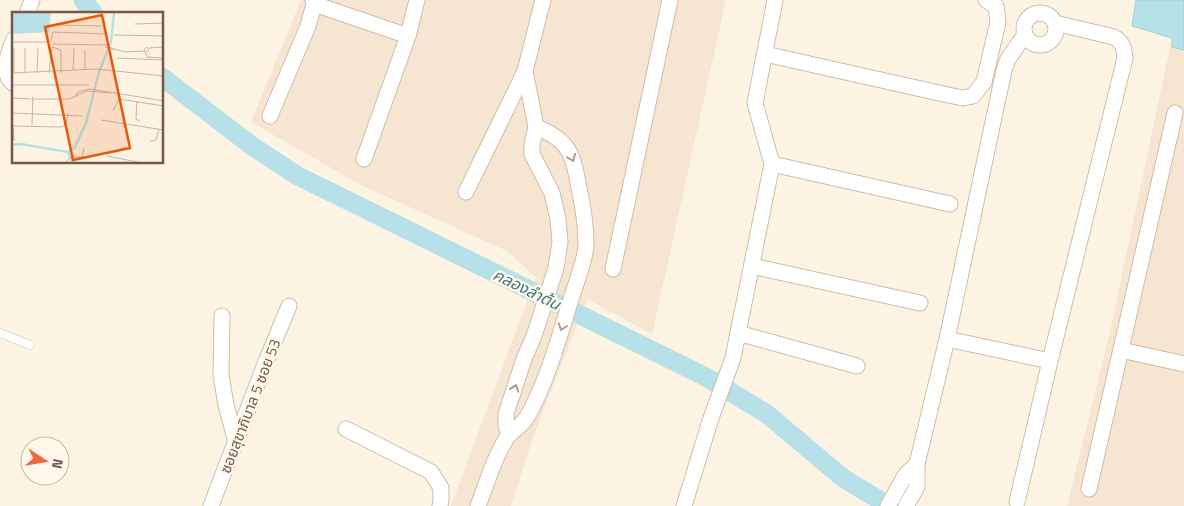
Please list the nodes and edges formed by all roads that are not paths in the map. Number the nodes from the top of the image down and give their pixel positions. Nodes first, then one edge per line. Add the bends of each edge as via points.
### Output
1 (32, 0) edge
2 (417, 0) edge
3 (542, 0) edge
4 (670, 0) edge
5 (775, 0) edge
6 (986, 0) edge
7 (313, 2) edge
8 (28, 12) edge
9 (1050, 12) edge
10 (408, 36) junction
11 (1024, 36) junction
12 (12, 45) edge
13 (765, 54) junction
14 (525, 71) junction
15 (12, 83) edge
16 (1175, 113) dead end
17 (270, 116) dead end
18 (536, 127) junction
19 (364, 159) dead end
20 (772, 164) junction
21 (466, 192) dead end
22 (950, 204) dead end
23 (584, 214) junction
24 (558, 219) junction
25 (752, 266) junction
26 (613, 269) dead end
27 (920, 303) dead end
28 (289, 306) dead end
29 (222, 316) dead end
30 (0, 333) edge
31 (738, 333) junction
32 (947, 338) junction
33 (30, 346) dead end
34 (1121, 350) junction
35 (524, 359) junction
36 (1050, 361) junction
37 (1184, 364) edge
38 (857, 366) dead end
39 (548, 368) junction
40 (346, 429) dead end
41 (510, 434) junction
42 (236, 442) junction
43 (911, 469) junction
44 (1089, 490) dead end
45 (1018, 502) dead end
46 (211, 506) edge
47 (440, 506) edge
48 (478, 506) edge
49 (684, 506) edge
50 (888, 506) edge
51 (906, 506) edge

1 - 8 street
2 - 10 street
3 - 14 street
4 - 26 street
5 - 13 street
6 - 13 street via 996,6 998,22 984,82 974,96 948,96
7 - 10 street
7 - 17 street via 308,26
9 - 11 street via 1040,12 1028,18
9 - 11 street via 1055,36 1052,41 1046,45 1033,45
9 - 36 street via 1121,41 1125,58
10 - 19 street
11 - 32 street via 1004,70
12 - 15 street via 5,67
13 - 20 street via 755,103
14 - 18 street
14 - 21 street
16 - 34 street
18 -> 23 street via 551,133 566,145 575,165
18 - 24 street via 532,154 552,193
20 - 22 street
20 - 25 street
23 - 24 street
23 -> 39 street via 586,246
24 - 35 street via 560,242 556,268
25 - 27 street
25 - 31 street
28 - 42 street, ซอยสุขาภิบาล 5 ซอย 53
29 - 42 street via 221,375
30 - 33 lane
31 - 38 street
31 - 49 street via 733,358
32 - 36 street
32 - 43 street
34 - 37 street
34 - 44 street
35 - 39 street
41 -> 35 street via 506,414
36 - 45 street
39 - 41 street via 526,418
40 - 47 street via 431,472 440,488
41 - 48 street via 497,456
42 - 46 street, ซอยสุขาภิบาล 5 ซอย 53
43 - 50 street
43 - 51 street via 917,487

